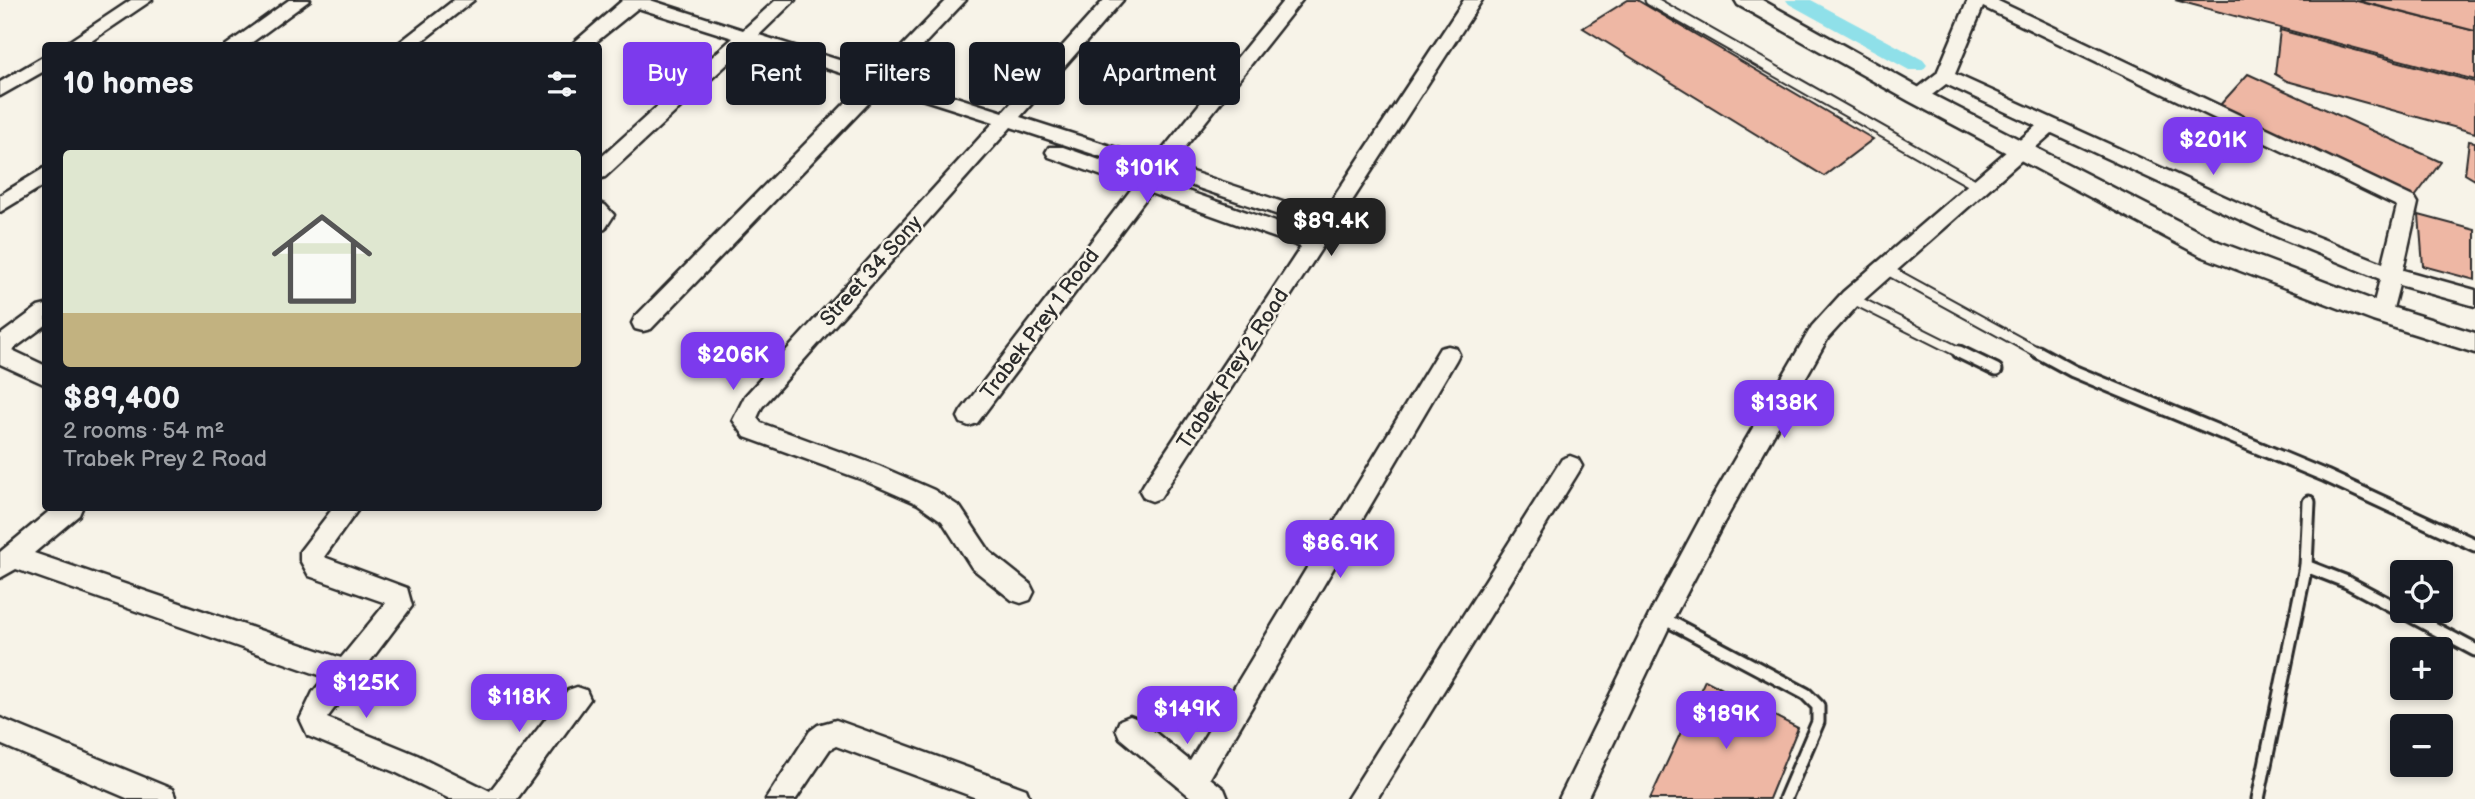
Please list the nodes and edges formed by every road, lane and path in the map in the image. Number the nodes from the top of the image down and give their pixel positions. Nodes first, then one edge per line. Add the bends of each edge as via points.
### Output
1 (143, 0) edge
2 (301, 0) edge
3 (465, 0) edge
4 (634, 0) edge
5 (786, 0) edge
6 (957, 0) edge
7 (1114, 0) edge
8 (1293, 0) edge
9 (1473, 0) edge
10 (1650, 0) edge
11 (1746, 0) edge
12 (1980, 0) edge
13 (745, 37) junction
14 (77, 42) edge
15 (240, 42) edge
16 (409, 42) edge
17 (584, 42) edge
18 (917, 42) edge
19 (42, 64) edge
20 (840, 68) edge
21 (1945, 76) junction
22 (0, 90) edge
23 (1916, 96) junction
24 (856, 105) edge
25 (955, 105) edge
26 (1006, 121) junction
27 (2050, 124) junction
28 (2020, 150) junction
29 (602, 168) edge
30 (1153, 176) junction
31 (42, 177) edge
32 (1978, 186) junction
33 (0, 205) edge
34 (1328, 224) junction
35 (1315, 244) junction
36 (1884, 268) junction
37 (2392, 275) junction
38 (1851, 298) junction
39 (2475, 298) edge
40 (2382, 314) junction
41 (42, 316) edge
42 (643, 323) dead end
43 (2475, 342) edge
44 (0, 347) edge
45 (0, 354) edge
46 (1448, 354) dead end
47 (1996, 370) dead end
48 (42, 374) edge
49 (969, 417) dead end
50 (1570, 466) dead end
51 (1152, 491) dead end
52 (2309, 502) dead end
53 (66, 511) edge
54 (345, 511) edge
55 (2475, 545) edge
56 (7, 562) edge
57 (2306, 566) junction
58 (1021, 592) dead end
59 (1661, 617) junction
60 (2475, 650) edge
61 (346, 672) junction
62 (577, 699) dead end
63 (1130, 729) dead end
64 (0, 732) edge
65 (1192, 783) junction
66 (975, 792) edge
67 (162, 799) edge
68 (479, 799) edge
69 (500, 799) edge
70 (780, 799) edge
71 (1016, 799) edge
72 (1214, 799) edge
73 (1361, 799) edge
74 (1573, 799) edge
75 (1785, 799) edge
76 (2258, 799) edge

1 - 14 street
2 - 15 street
3 - 16 street
4 - 13 street
4 - 17 street
5 - 13 street
6 - 18 street
7 - 26 street, Street 34 Sony
8 - 30 street, Trabek Prey 1 Road
9 - 34 street, Trabek Prey 2 Road
10 - 32 lane
11 - 23 street
12 - 21 street
12 - 37 street via 2409,204
13 - 20 street
13 - 29 street
19 - 22 street
21 - 23 street
21 - 27 street
23 - 28 street
24 - 42 street
25 - 26 street
26 - 30 street via 1033,144
26 - 58 street, Street 34 Sony via 753,401 745,420 753,430 926,496 951,514 981,560
27 - 28 street
27 - 37 street via 2280,230
28 - 32 street
28 - 40 street via 2210,249
30 - 34 street
30 - 35 street
30 - 49 street, Trabek Prey 1 Road
31 - 33 street
32 - 36 street
34 - 35 street, Trabek Prey 2 Road
35 - 51 street, Trabek Prey 2 Road
36 - 38 street
36 - 55 lane via 2073,371 2326,476
37 - 39 street
37 - 40 street
38 - 47 lane
38 - 59 street via 1820,331
40 - 43 street
41 - 44 street
45 - 48 street
46 - 65 street
50 - 73 street
52 - 57 lane
53 - 56 street
54 - 61 street via 312,551 312,560 318,568 398,596 399,606
56 - 61 street
57 - 60 lane via 2347,582
57 - 76 lane
59 - 74 street
59 - 75 lane via 1806,694 1818,706 1818,722
61 - 68 street via 322,701 313,719 318,727
62 - 69 street
63 - 65 street
64 - 67 street
65 - 72 street
66 - 70 street via 836,733 820,740
66 - 71 street

